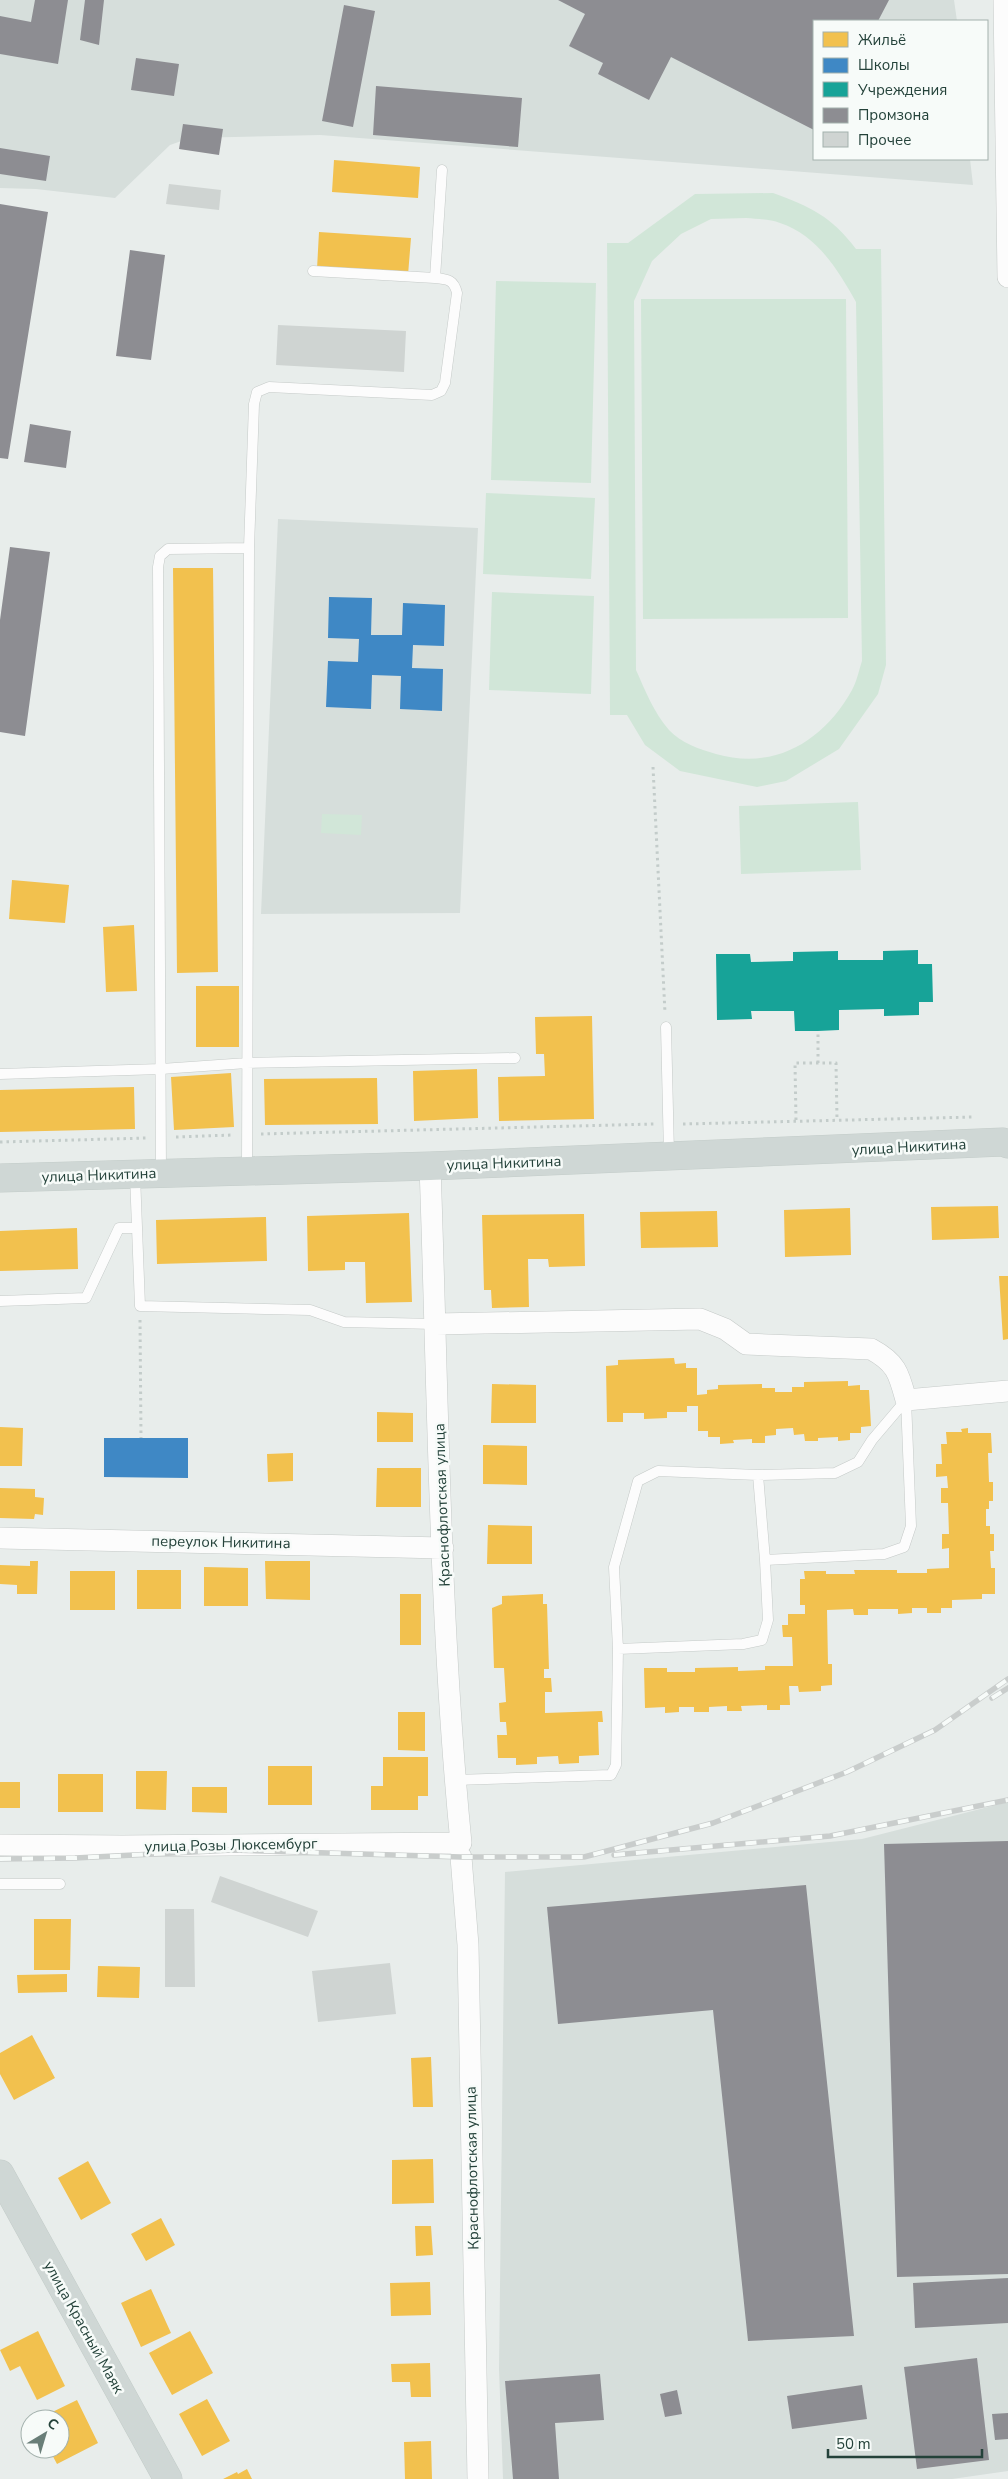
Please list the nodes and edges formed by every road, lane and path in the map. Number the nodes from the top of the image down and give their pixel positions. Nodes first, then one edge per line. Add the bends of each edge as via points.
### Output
1 (1004, 0) edge
2 (442, 170) dead end
3 (1008, 249) edge
4 (313, 271) dead end
5 (1008, 277) edge
6 (435, 278) junction
7 (249, 548) junction
8 (653, 767) dead end
9 (666, 1028) joint
10 (818, 1031) dead end
11 (515, 1058) dead end
12 (247, 1062) junction
13 (818, 1063) junction
14 (161, 1069) junction
15 (0, 1074) edge
16 (976, 1117) dead end
17 (837, 1119) junction
18 (796, 1120) junction
19 (669, 1124) junction
20 (246, 1135) junction
21 (161, 1138) junction
22 (0, 1142) edge
23 (1008, 1144) edge
24 (669, 1157) junction
25 (430, 1166) junction
26 (247, 1170) junction
27 (161, 1173) junction
28 (135, 1174) junction
29 (0, 1178) edge
30 (136, 1228) junction
31 (0, 1301) edge
32 (140, 1306) junction
33 (436, 1324) junction
34 (1008, 1391) edge
35 (906, 1400) junction
36 (141, 1438) dead end
37 (758, 1476) junction
38 (0, 1538) edge
39 (443, 1548) junction
40 (765, 1560) junction
41 (618, 1649) junction
42 (455, 1780) junction
43 (0, 1845) edge
44 (461, 1850) junction
45 (0, 1884) edge
46 (60, 1884) dead end
47 (0, 2174) edge
48 (168, 2479) edge
49 (478, 2479) edge

1 - 3 street
2 - 6 lane
3 - 5 street
4 - 6 lane
6 - 7 lane via 447,278 457,293 445,383 441,391 432,395 269,386 258,392 254,404
7 - 12 lane
7 - 14 lane via 168,549 160,556 158,567
8 - 9 path
9 - 19 lane
10 - 13 path
11 - 12 lane
12 - 14 lane
12 - 20 lane
13 - 17 path via 836,1063
13 - 18 path via 795,1063
14 - 15 lane
14 - 21 lane
16 - 17 path
17 - 18 path
18 - 19 path
19 - 20 path
19 - 24 lane
20 - 21 path
20 - 26 lane
21 - 22 path
21 - 27 lane
23 - 24 main road, улица Никитина
24 - 25 main road, улица Никитина
25 - 26 main road, улица Никитина
25 - 33 street, Краснофлотская улица
26 - 27 main road, улица Никитина
27 - 28 main road, улица Никитина
28 - 29 main road, улица Никитина
28 - 30 lane
30 - 31 lane via 119,1228 86,1298
30 - 32 lane
32 - 33 lane via 310,1310 344,1322
32 - 36 path
33 - 35 street via 700,1319 725,1329 746,1344 871,1350 887,1357 898,1371
33 - 39 street, Краснофлотская улица
34 - 35 street
35 - 37 lane via 858,1462 834,1473
35 - 40 lane via 911,1526 904,1547 884,1554
37 - 40 lane
37 - 41 lane via 658,1471 638,1482 614,1567
38 - 39 street, переулок Никитина
39 - 42 street, Краснофлотская улица
40 - 41 lane via 768,1620 762,1640 743,1644
41 - 42 lane via 616,1765 611,1775
42 - 44 street, Краснофлотская улица
43 - 44 street, улица Розы Люксембург
44 - 49 street, Краснофлотская улица via 468,1945
45 - 46 lane
47 - 48 main road, улица Красный Маяк

